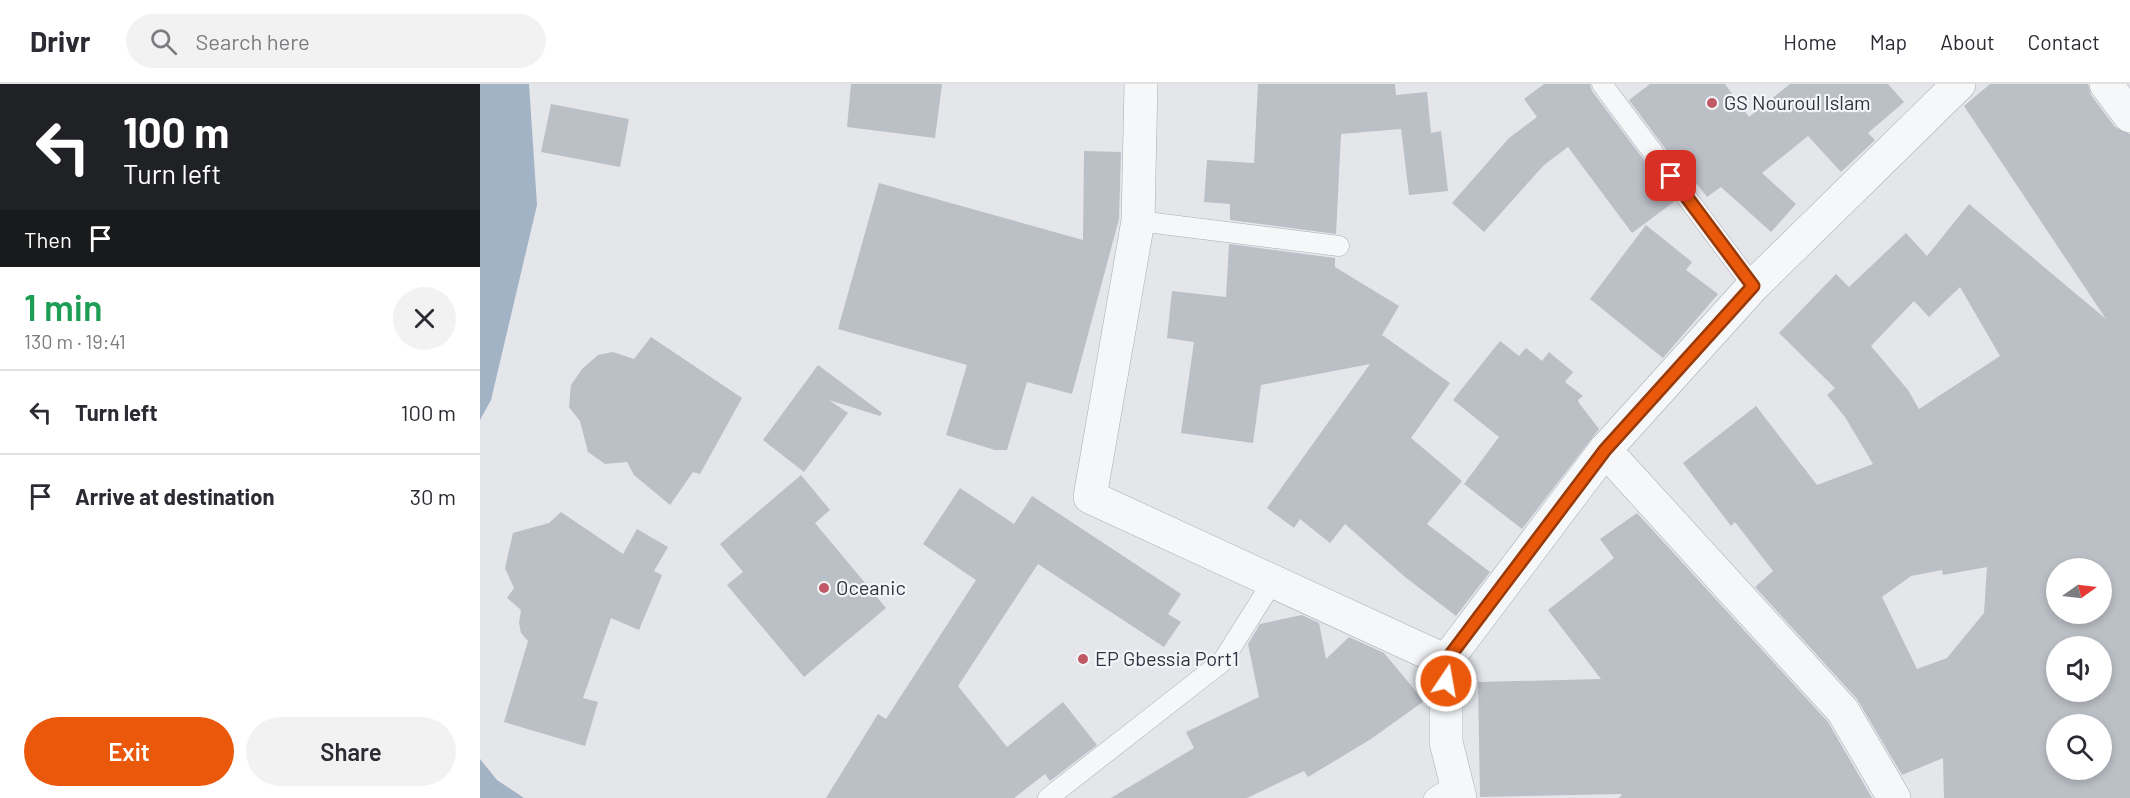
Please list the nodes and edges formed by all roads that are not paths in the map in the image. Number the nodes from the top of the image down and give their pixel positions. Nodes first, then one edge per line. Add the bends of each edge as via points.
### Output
1 (1141, 84) edge
2 (1602, 84) edge
3 (1959, 84) edge
4 (2106, 84) edge
5 (2130, 116) edge
6 (1138, 221) junction
7 (1339, 246) dead end
8 (1753, 286) junction
9 (1605, 450) junction
10 (1273, 581) junction
11 (1446, 661) junction
12 (1450, 793) edge
13 (1048, 798) edge
14 (1893, 798) edge

1 - 6 street
2 - 8 lane
3 - 8 street
4 - 5 street
6 - 7 lane
6 - 10 street via 1090,497
8 - 9 street
9 - 11 street
9 - 14 street via 1843,711
10 - 11 street
10 - 13 lane via 1222,662
11 - 12 street

